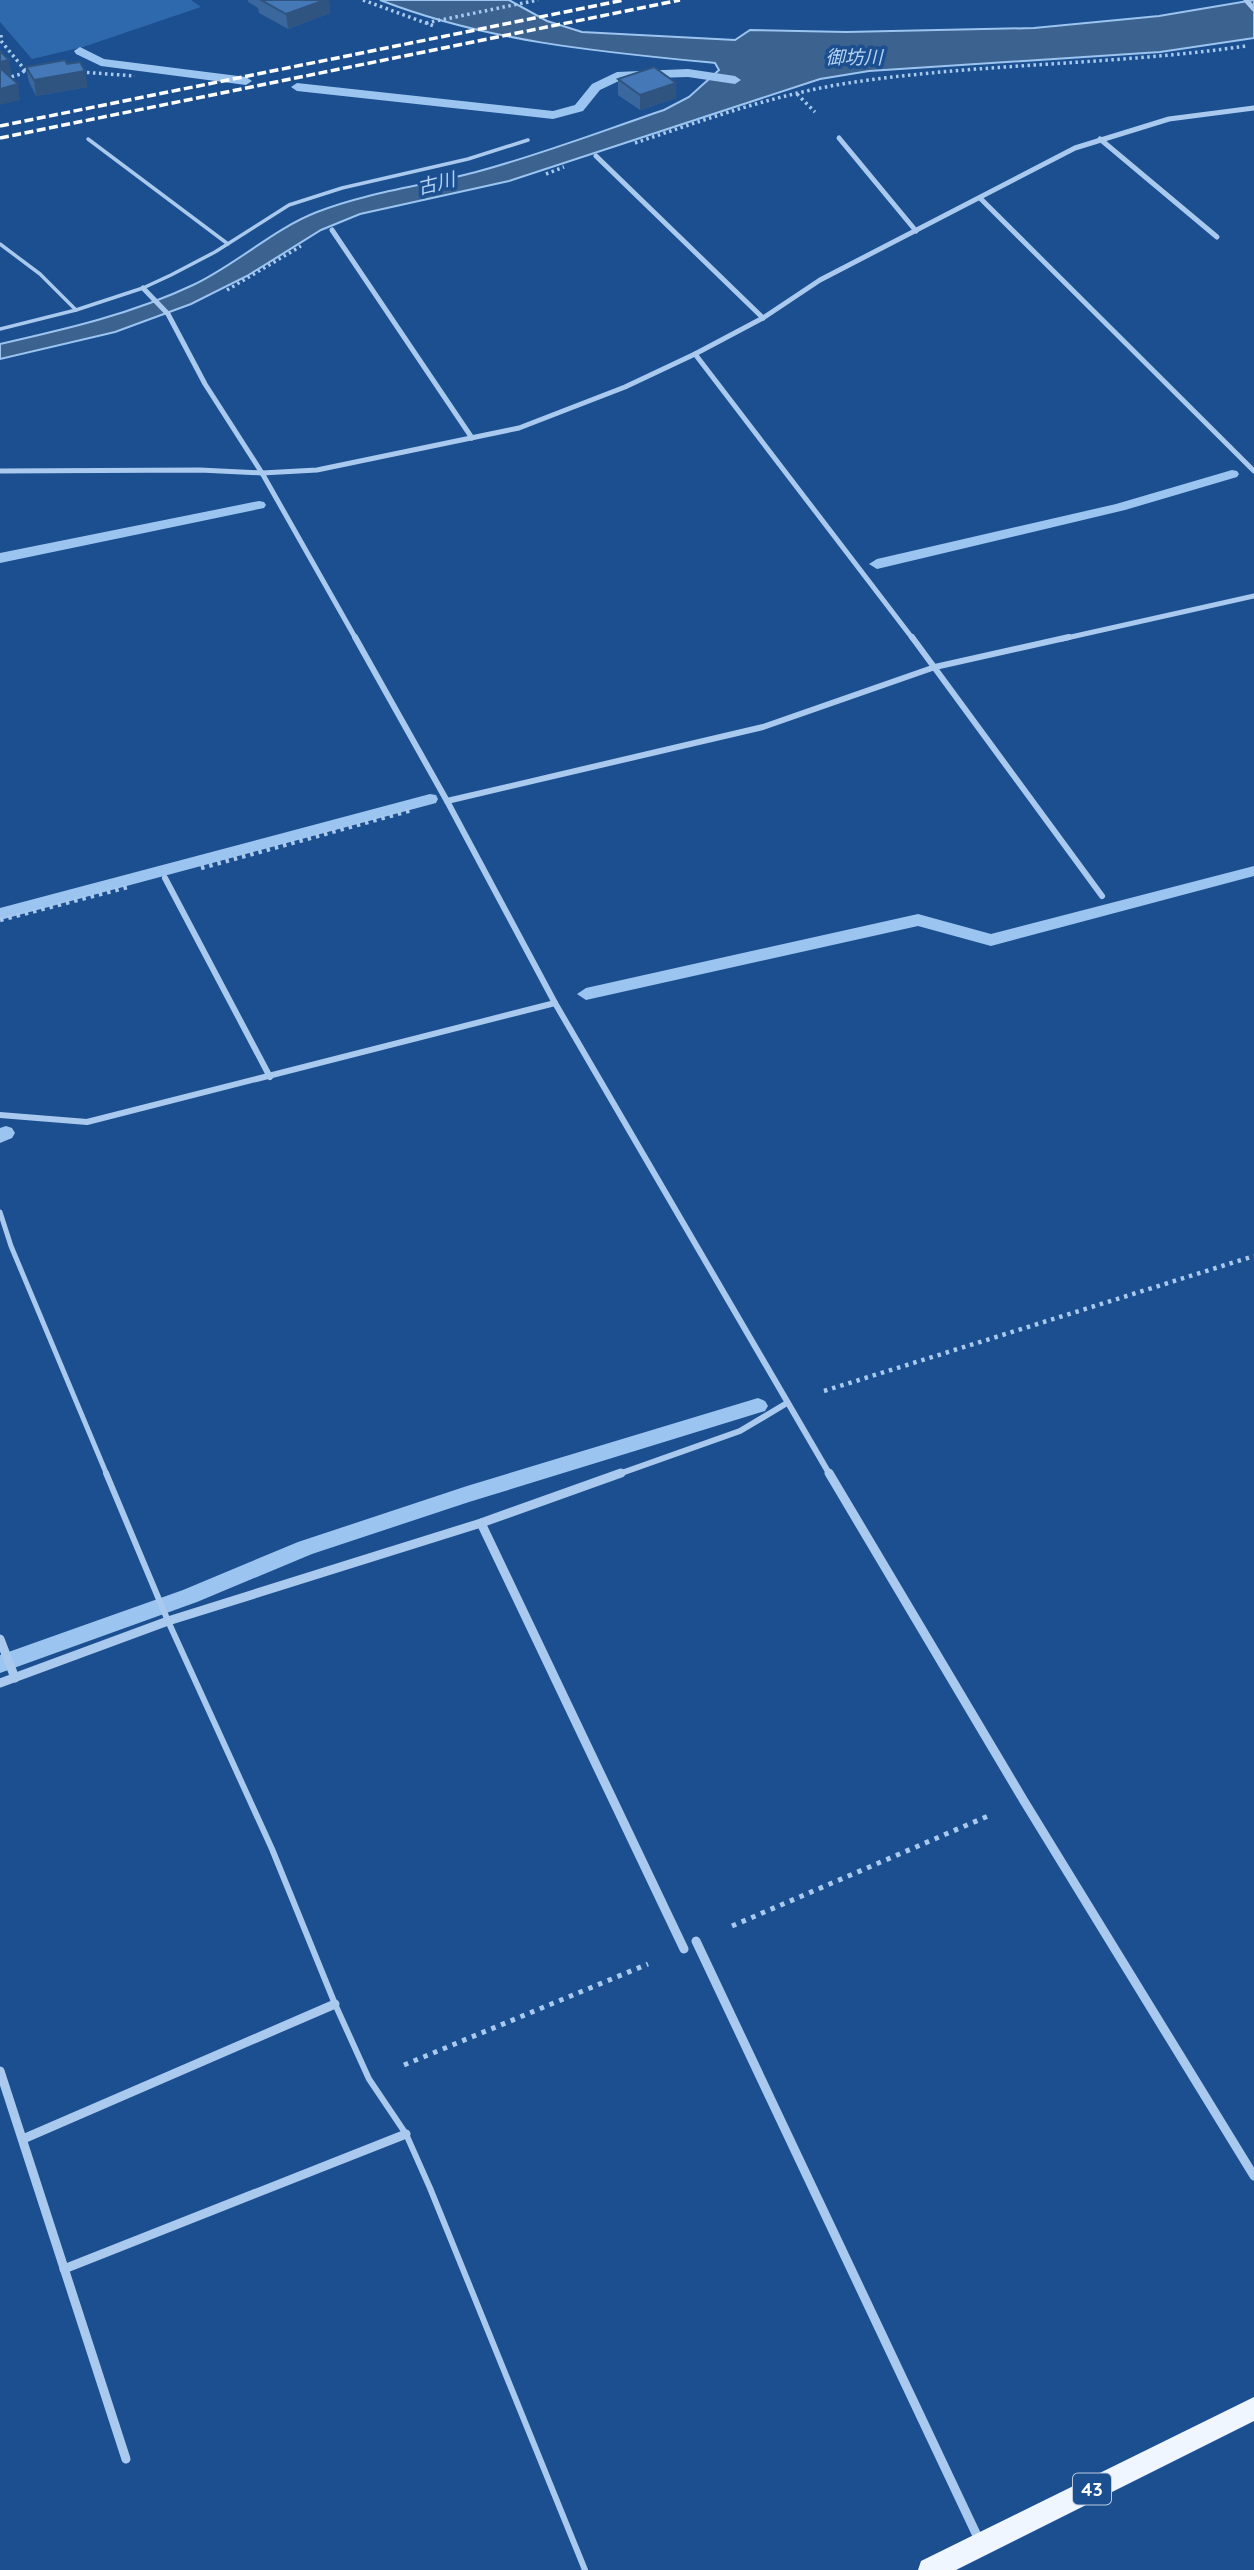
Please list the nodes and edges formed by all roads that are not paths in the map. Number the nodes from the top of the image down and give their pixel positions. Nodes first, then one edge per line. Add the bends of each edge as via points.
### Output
1 (1246, 0) edge
2 (1254, 9) edge
3 (1254, 108) edge
4 (839, 138) dead end
5 (88, 139) dead end
6 (1100, 139) junction
7 (528, 140) dead end
8 (596, 156) road end
9 (980, 198) junction
10 (332, 230) road end
11 (916, 231) junction
12 (1217, 237) dead end
13 (0, 244) edge
14 (229, 244) junction
15 (143, 288) junction
16 (76, 310) junction
17 (763, 317) junction
18 (0, 330) edge
19 (695, 354) junction
20 (472, 438) junction
21 (0, 471) edge
22 (1254, 471) edge
23 (262, 474) junction
24 (1254, 596) edge
25 (935, 667) junction
26 (447, 801) junction
27 (165, 878) road end
28 (1102, 896) dead end
29 (555, 1003) junction
30 (270, 1077) junction
31 (0, 1115) edge
32 (0, 1212) edge
33 (788, 1403) junction
34 (481, 1523) junction
35 (168, 1622) junction
36 (0, 1639) edge
37 (15, 1678) junction
38 (0, 1683) edge
39 (696, 1941) dead end
40 (684, 1949) dead end
41 (335, 2004) junction
42 (0, 2071) edge
43 (406, 2134) junction
44 (23, 2138) junction
45 (1254, 2176) edge
46 (64, 2269) junction
47 (1254, 2409) edge
48 (126, 2459) dead end
49 (981, 2545) junction
50 (585, 2570) edge
51 (930, 2570) edge

1 - 2 street
3 - 6 street via 1169,119
4 - 11 street
5 - 14 lane
6 - 9 street via 1038,165
6 - 12 street
7 - 14 lane via 306,198 267,217
8 - 17 street
9 - 11 street
9 - 22 street
10 - 20 street
11 - 17 street via 820,280
13 - 16 lane via 20,256
14 - 15 lane
15 - 16 lane
15 - 23 street via 168,315
16 - 18 lane
17 - 19 street
19 - 20 street via 568,411
19 - 25 street
20 - 23 street via 317,470
21 - 23 street
23 - 26 street
24 - 25 street
25 - 26 street via 763,727
25 - 28 street
26 - 29 street
27 - 30 street
29 - 30 street
29 - 33 street
30 - 31 street via 87,1122
32 - 35 lane
33 - 34 street via 740,1431
33 - 45 street
34 - 35 street
34 - 40 street
35 - 37 street
35 - 41 lane via 272,1849
36 - 37 street
37 - 38 street
39 - 49 street
41 - 43 lane via 369,2080
41 - 44 street
42 - 44 street
43 - 46 street
43 - 50 lane
44 - 46 street
46 - 48 street
47 - 49 main road, 43
49 - 51 main road, 43

